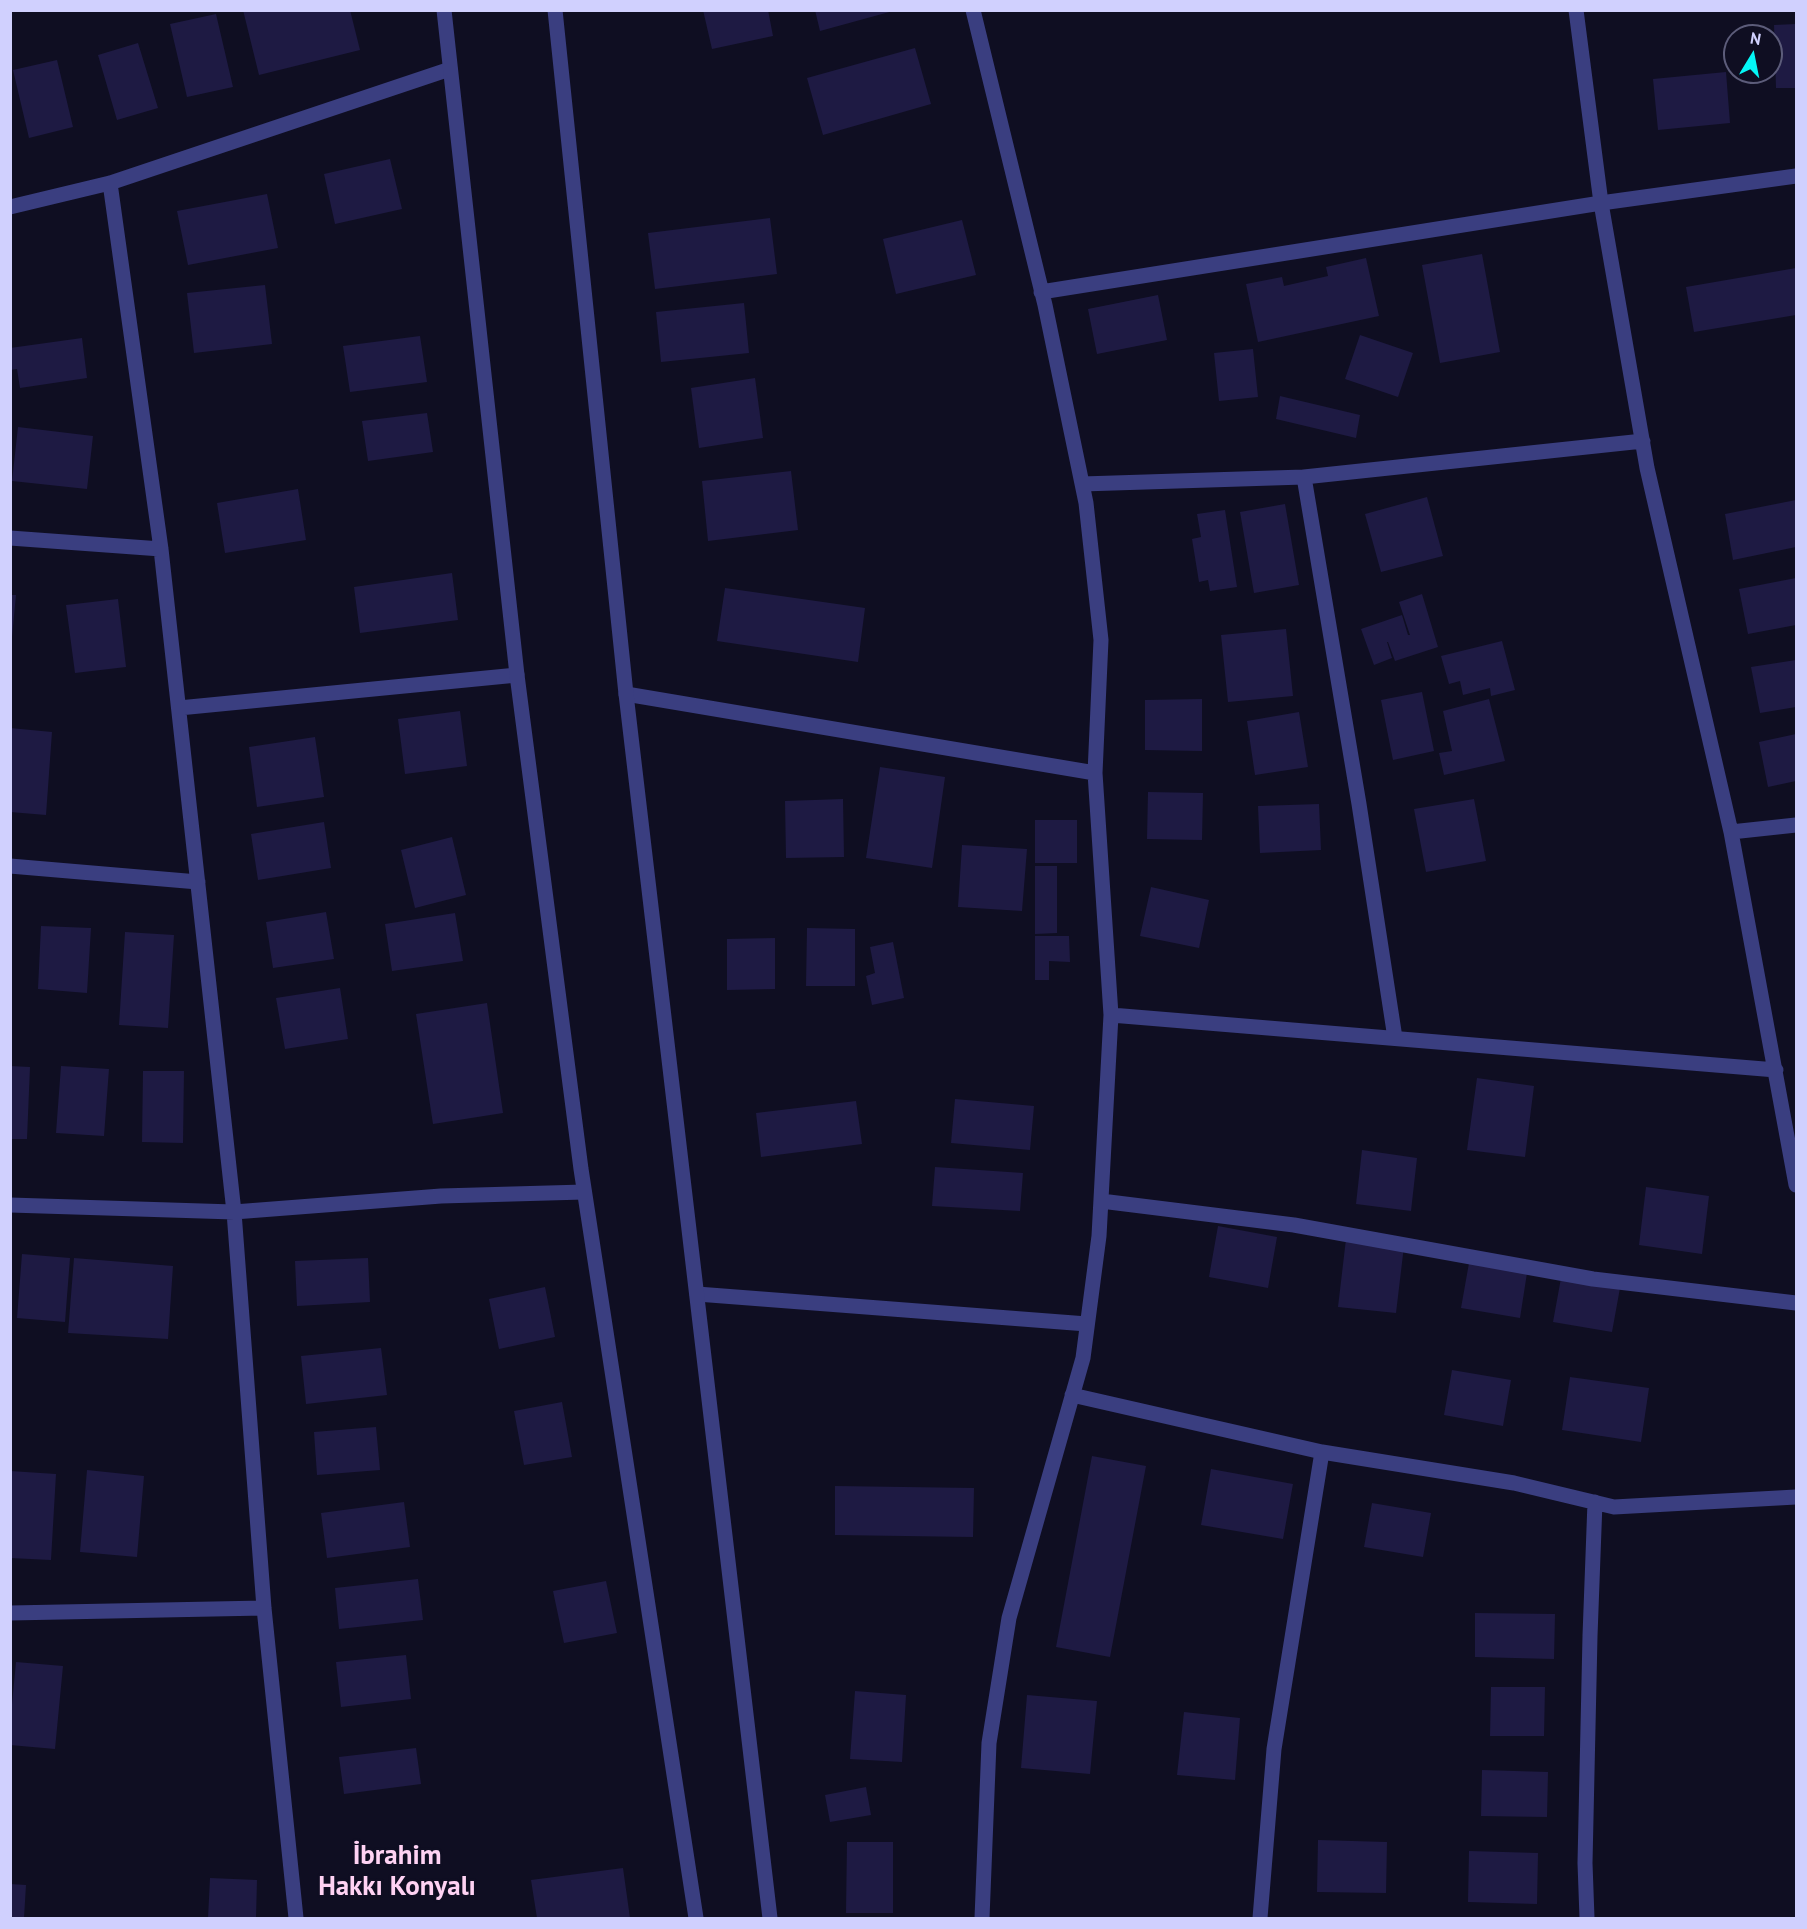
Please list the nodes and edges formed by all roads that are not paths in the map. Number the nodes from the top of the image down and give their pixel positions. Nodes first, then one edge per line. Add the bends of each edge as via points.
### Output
1 (444, 10) edge
2 (555, 10) edge
3 (973, 10) edge
4 (1576, 10) edge
5 (450, 69) junction
6 (1797, 176) edge
7 (110, 183) junction
8 (1601, 203) junction
9 (10, 207) edge
10 (1041, 292) junction
11 (1643, 441) junction
12 (1304, 477) junction
13 (1082, 484) junction
14 (10, 538) edge
15 (161, 549) junction
16 (517, 675) junction
17 (626, 694) junction
18 (179, 708) junction
19 (1095, 773) junction
20 (1797, 825) edge
21 (1731, 832) junction
22 (10, 866) edge
23 (198, 882) junction
24 (1111, 1015) junction
25 (1395, 1038) junction
26 (1776, 1070) junction
27 (1797, 1185) edge
28 (584, 1192) junction
29 (1101, 1201) junction
30 (10, 1204) edge
31 (234, 1212) junction
32 (697, 1294) junction
33 (1797, 1303) edge
34 (1088, 1324) junction
35 (1072, 1395) junction
36 (1322, 1452) junction
37 (1797, 1497) edge
38 (1594, 1502) junction
39 (264, 1608) junction
40 (10, 1613) edge
41 (296, 1918) edge
42 (696, 1918) edge
43 (770, 1918) edge
44 (982, 1918) edge
45 (1260, 1918) edge
46 (1587, 1918) edge

1 - 5 street
2 - 17 street
3 - 10 street
4 - 8 street
5 - 7 street
5 - 16 street
6 - 8 street
7 - 9 street
7 - 15 street
8 - 10 street
8 - 11 street
10 - 13 street
11 - 12 street
11 - 21 street
12 - 13 street
12 - 25 street
13 - 19 street via 1101,640
14 - 15 street
15 - 18 street
16 - 18 street
16 - 28 street
17 - 19 street
17 - 32 street
18 - 23 street
19 - 24 street
20 - 21 street
21 - 26 street
22 - 23 street
23 - 31 street
24 - 25 street
24 - 29 street
25 - 26 street
26 - 27 street
28 - 31 street via 441,1196
28 - 42 street
29 - 33 street via 1294,1225 1593,1279
29 - 34 street
30 - 31 street
31 - 39 street
32 - 34 street
32 - 43 street
34 - 35 street
35 - 36 street
35 - 44 street via 1009,1618 989,1743
36 - 38 street via 1514,1483
36 - 45 street via 1274,1749
37 - 38 street via 1614,1507
38 - 46 street
39 - 40 street
39 - 41 street

